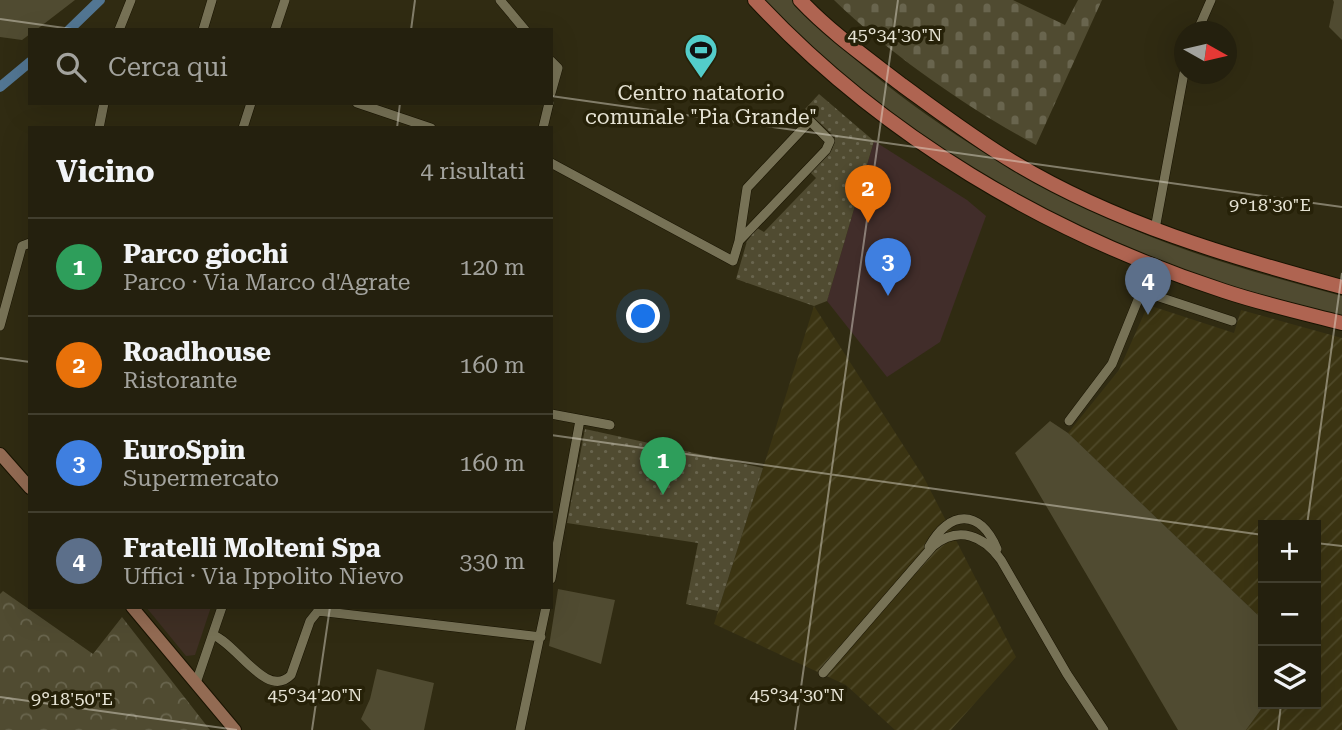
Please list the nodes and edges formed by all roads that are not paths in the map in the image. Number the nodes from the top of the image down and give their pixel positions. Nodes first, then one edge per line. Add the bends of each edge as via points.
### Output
1 (131, 0) edge
2 (212, 0) edge
3 (285, 0) edge
4 (500, 0) edge
5 (755, 0) edge
6 (800, 0) edge
7 (1211, 0) edge
8 (1202, 21) edge
9 (119, 28) edge
10 (204, 28) edge
11 (276, 28) edge
12 (523, 28) edge
13 (1183, 84) edge
14 (104, 105) edge
15 (250, 105) edge
16 (363, 105) edge
17 (549, 105) edge
18 (99, 126) edge
19 (244, 126) edge
20 (424, 126) edge
21 (543, 126) edge
22 (553, 164) edge
23 (1155, 229) junction
24 (739, 241) junction
25 (28, 244) edge
26 (1152, 265) junction
27 (1342, 287) edge
28 (1142, 290) junction
29 (1232, 321) dead end
30 (1342, 323) edge
31 (0, 326) edge
32 (553, 414) edge
33 (580, 420) junction
34 (1069, 421) dead end
35 (610, 425) dead end
36 (0, 454) edge
37 (28, 486) edge
38 (923, 558) junction
39 (1001, 560) junction
40 (553, 568) edge
41 (134, 609) edge
42 (221, 609) edge
43 (546, 609) edge
44 (213, 635) junction
45 (541, 637) junction
46 (823, 673) dead end
47 (196, 683) junction
48 (235, 730) edge
49 (520, 730) edge
50 (1104, 730) edge

1 - 9 street
2 - 10 street
3 - 11 street
4 - 12 street
5 - 26 main road via 841,84 940,156 1063,228
6 - 23 main road via 872,62 970,134 1069,192
7 - 8 street
13 - 23 street
14 - 18 street
15 - 19 street
16 - 20 street
17 - 21 street
22 - 24 street via 733,261
23 - 27 main road via 1241,260
24 - 24 street via 826,150 830,141 810,121 747,188
25 - 31 street via 22,246
26 - 28 street
26 - 30 main road via 1226,292
28 - 29 street
28 - 34 street via 1112,364
32 - 33 street
33 - 35 street
33 - 40 street
36 - 37 main road
38 - 39 street via 942,540 962,534 985,541
38 - 39 street via 941,528 964,519 986,530
38 - 46 street
39 - 50 street
41 - 47 main road
42 - 44 street
43 - 45 street
44 - 45 street via 274,683 291,675 318,611
44 - 47 street
45 - 49 street
47 - 48 main road

